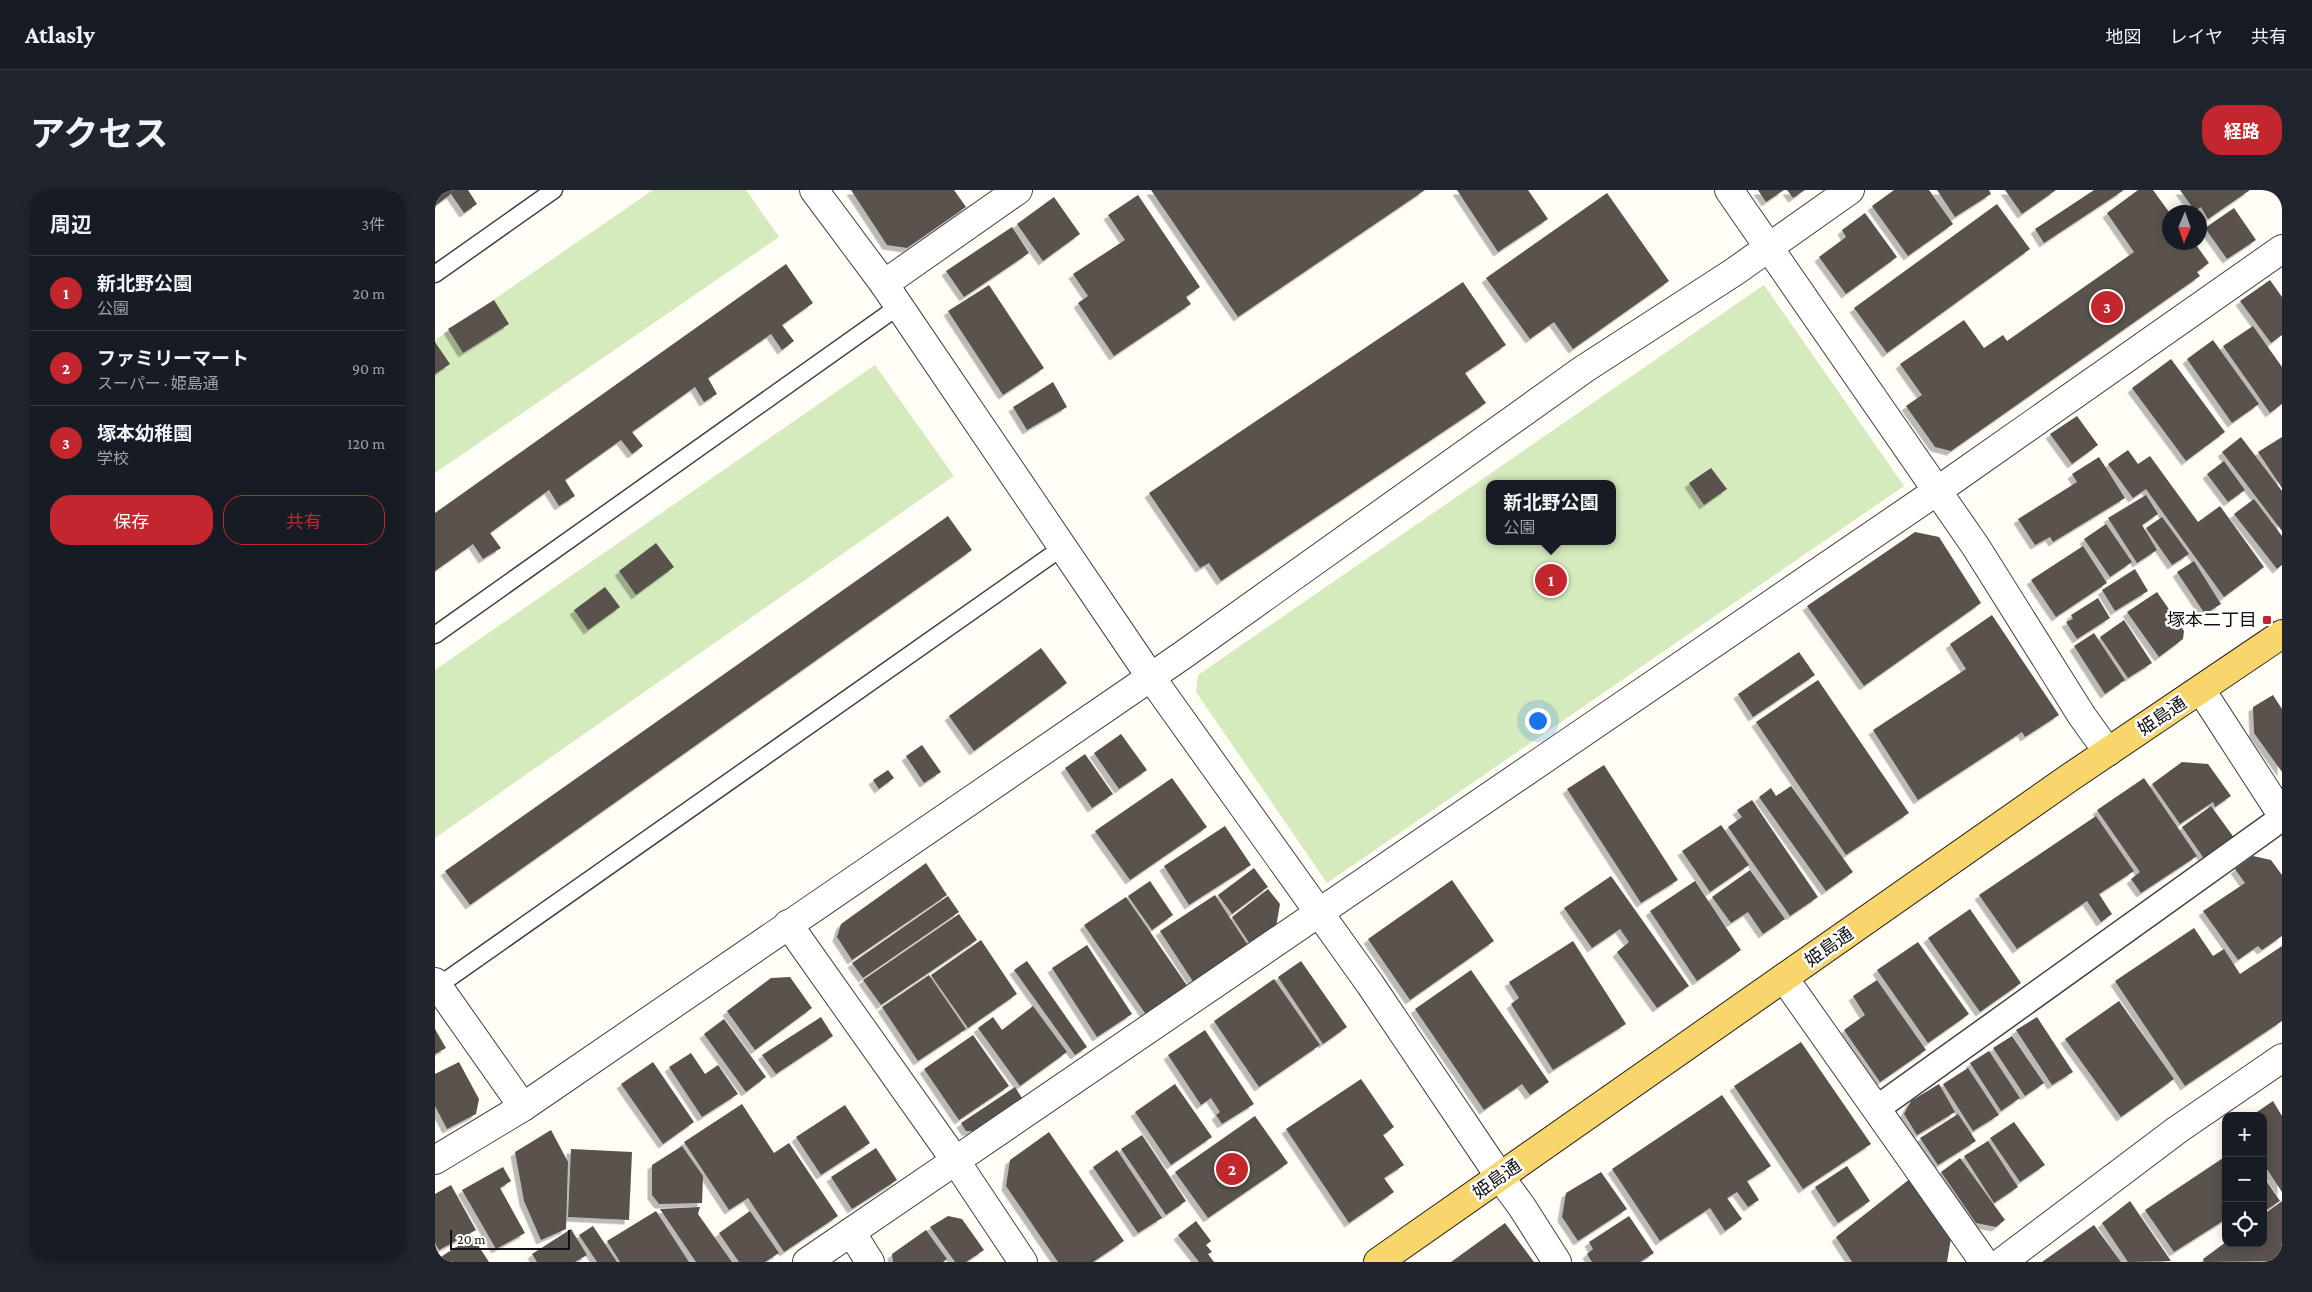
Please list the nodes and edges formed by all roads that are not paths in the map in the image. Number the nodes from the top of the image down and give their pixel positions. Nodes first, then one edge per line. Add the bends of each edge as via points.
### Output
1 (554, 190) edge
2 (814, 190) edge
3 (1018, 190) edge
4 (1729, 190) edge
5 (1849, 190) edge
6 (1767, 247) junction
7 (2282, 249) edge
8 (435, 274) edge
9 (884, 284) junction
10 (899, 306) junction
11 (1937, 491) junction
12 (1063, 548) junction
13 (2282, 634) edge
14 (435, 635) edge
15 (1150, 676) junction
16 (2201, 690) junction
17 (2108, 752) junction
18 (2282, 816) edge
19 (1319, 912) junction
20 (789, 924) junction
21 (1784, 978) junction
22 (437, 984) edge
23 (2282, 1058) edge
24 (523, 1107) junction
25 (1876, 1109) junction
26 (435, 1160) edge
27 (955, 1160) junction
28 (1500, 1177) junction
29 (851, 1232) junction
30 (807, 1262) edge
31 (870, 1262) edge
32 (1023, 1262) edge
33 (1378, 1262) edge
34 (1557, 1262) edge
35 (1984, 1262) edge
36 (2002, 1262) edge

1 - 8 lane
2 - 9 street
3 - 9 street
4 - 6 street
5 - 6 street
6 - 11 street
6 - 15 street via 1584,369
7 - 11 street
9 - 10 street
10 - 12 street
10 - 14 lane
11 - 17 street
11 - 19 street
12 - 15 street
12 - 22 lane
13 - 16 main road, 姫島通
15 - 19 street
15 - 20 street
16 - 17 main road, 姫島通
16 - 18 street
17 - 21 main road, 姫島通
18 - 25 street
19 - 27 street
19 - 28 street
20 - 24 street
20 - 27 street
21 - 25 street
21 - 28 main road, 姫島通
22 - 24 street
23 - 36 street via 2177,1130
24 - 26 street
25 - 35 street
27 - 29 street
27 - 32 street
28 - 33 main road, 姫島通
28 - 34 street
29 - 30 street
29 - 31 street

